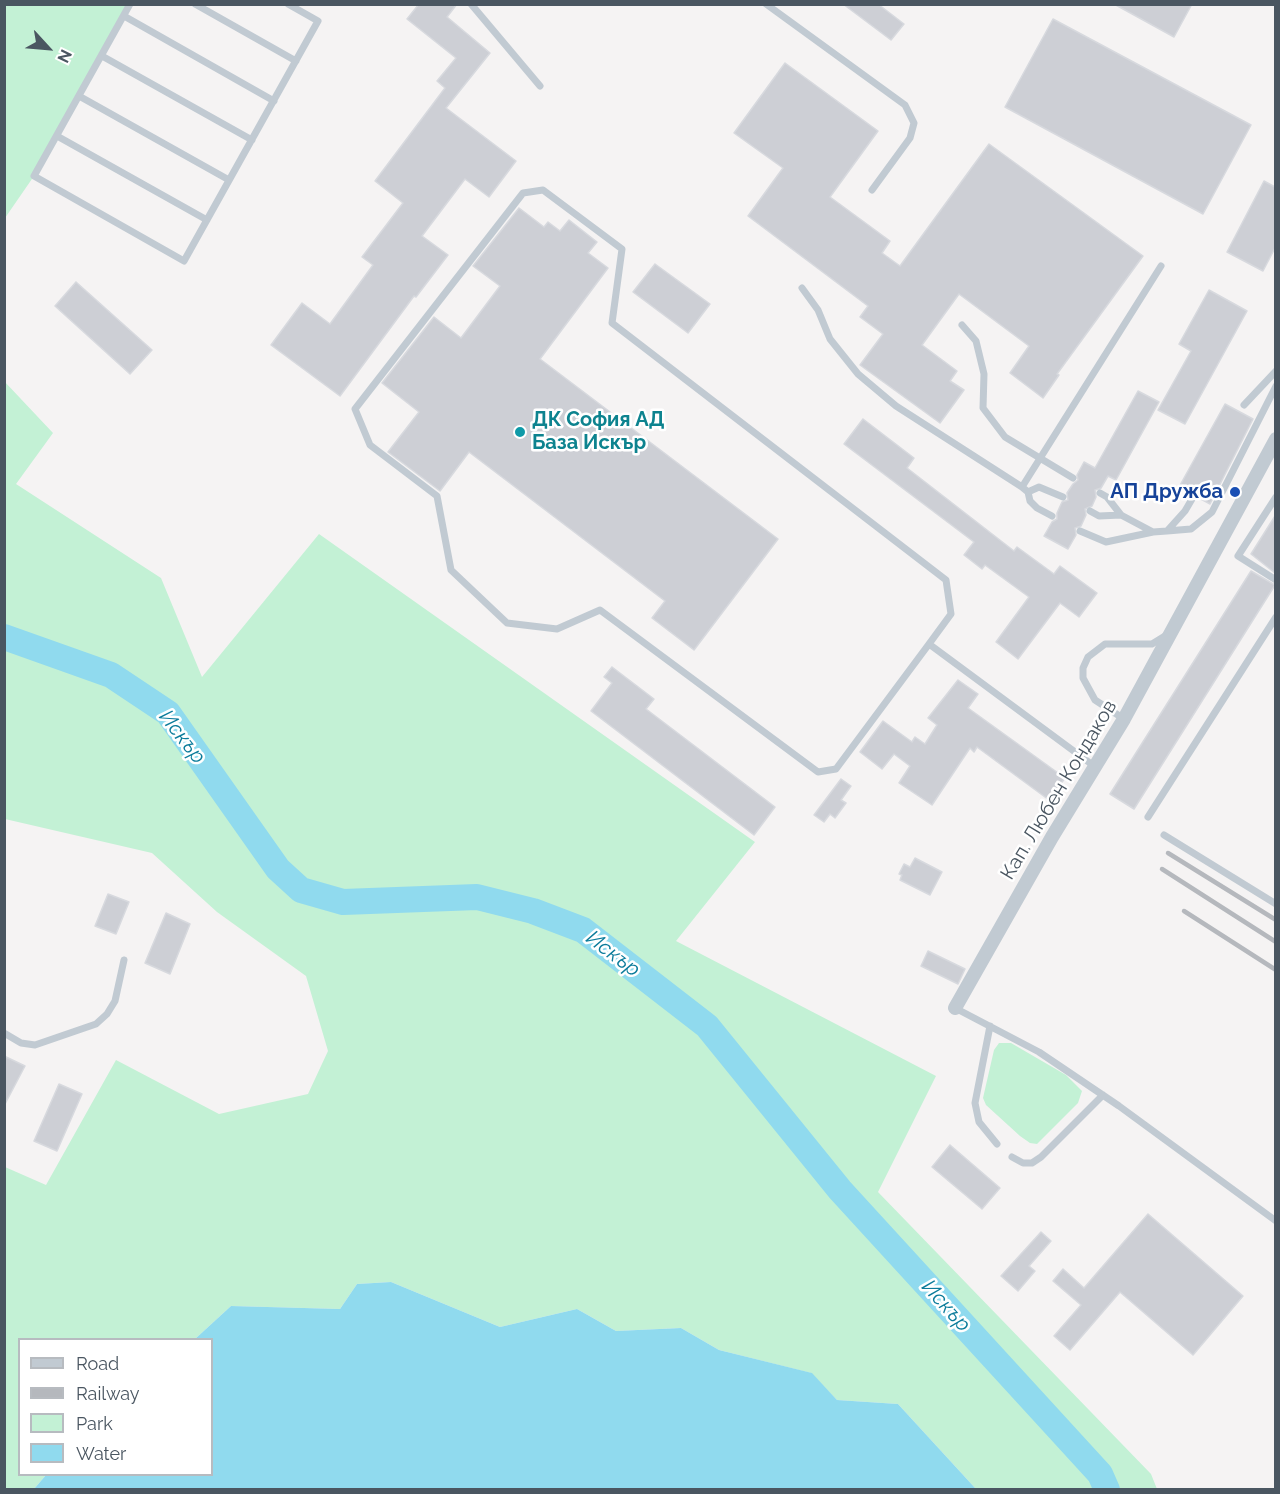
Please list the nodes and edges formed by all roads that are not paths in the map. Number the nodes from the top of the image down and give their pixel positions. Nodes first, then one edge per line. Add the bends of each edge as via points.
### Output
1 (130, 4) edge
2 (195, 4) edge
3 (288, 4) edge
4 (471, 4) edge
5 (766, 4) edge
6 (124, 16) junction
7 (102, 56) junction
8 (296, 62) junction
9 (540, 86) dead end
10 (79, 96) junction
11 (274, 101) junction
12 (57, 136) junction
13 (252, 140) junction
14 (229, 180) junction
15 (872, 190) dead end
16 (207, 220) junction
17 (1161, 266) dead end
18 (802, 288) dead end
19 (962, 325) dead end
20 (1275, 371) edge
21 (1275, 387) edge
22 (1244, 405) dead end
23 (1275, 440) edge
24 (1039, 460) junction
25 (1073, 478) dead end
26 (1025, 490) junction
27 (1100, 493) dead end
28 (1063, 497) dead end
29 (1275, 497) edge
30 (1192, 499) dead end
31 (1090, 511) dead end
32 (1121, 515) junction
33 (1052, 516) dead end
34 (1080, 531) dead end
35 (1167, 531) junction
36 (1153, 532) junction
37 (1275, 580) edge
38 (1275, 617) edge
39 (1170, 634) junction
40 (929, 644) junction
41 (1124, 719) junction
42 (1094, 766) junction
43 (1148, 816) dead end
44 (1164, 835) dead end
45 (1275, 904) edge
46 (124, 960) dead end
47 (955, 1008) joint
48 (990, 1026) junction
49 (4, 1033) edge
50 (1103, 1095) junction
51 (997, 1144) dead end
52 (1012, 1157) dead end
53 (1275, 1221) edge

1 - 6 lane
2 - 8 lane
3 - 8 lane via 318,21
4 - 9 lane
5 - 15 lane via 904,105 914,123 910,138
6 - 7 lane
6 - 11 lane
7 - 10 lane
7 - 13 lane
8 - 11 lane
10 - 12 lane
10 - 14 lane
11 - 13 lane
12 - 16 lane
12 - 16 lane via 34,176 184,261
13 - 14 lane
14 - 16 lane
17 - 24 lane
18 - 26 lane via 818,310 830,339 858,374 896,406
19 - 24 lane via 976,341 984,374 983,408 1005,437
20 - 22 lane
21 - 35 lane via 1212,512 1191,529
23 - 39 street, Кап. Любен Кондаков
24 - 25 lane
24 - 26 lane
26 - 28 lane via 1039,487
26 - 33 lane via 1037,508
27 - 32 lane
29 - 37 lane via 1238,556
30 - 35 lane
31 - 32 lane via 1099,516
32 - 36 lane
34 - 36 lane via 1106,542
35 - 36 lane
38 - 43 lane
39 - 41 street, Кап. Любен Кондаков
39 - 41 lane via 1152,644 1105,644 1088,657 1083,678 1095,700
40 - 40 lane via 836,769 818,772 600,610 557,629 507,623 451,570 437,496 370,445 355,409 523,193 543,190 622,249 612,323 946,580 951,614
40 - 42 lane
41 - 42 street, Кап. Любен Кондаков
42 - 47 street, Кап. Любен Кондаков
44 - 45 lane
46 - 49 lane via 115,1001 96,1024 35,1045 21,1043
47 - 48 lane, Кап. Любен Кондаков
48 - 50 lane, Кап. Любен Кондаков via 1039,1052
48 - 51 lane via 975,1103 980,1122
50 - 52 lane via 1041,1157 1023,1163
50 - 53 lane, Кап. Любен Кондаков

